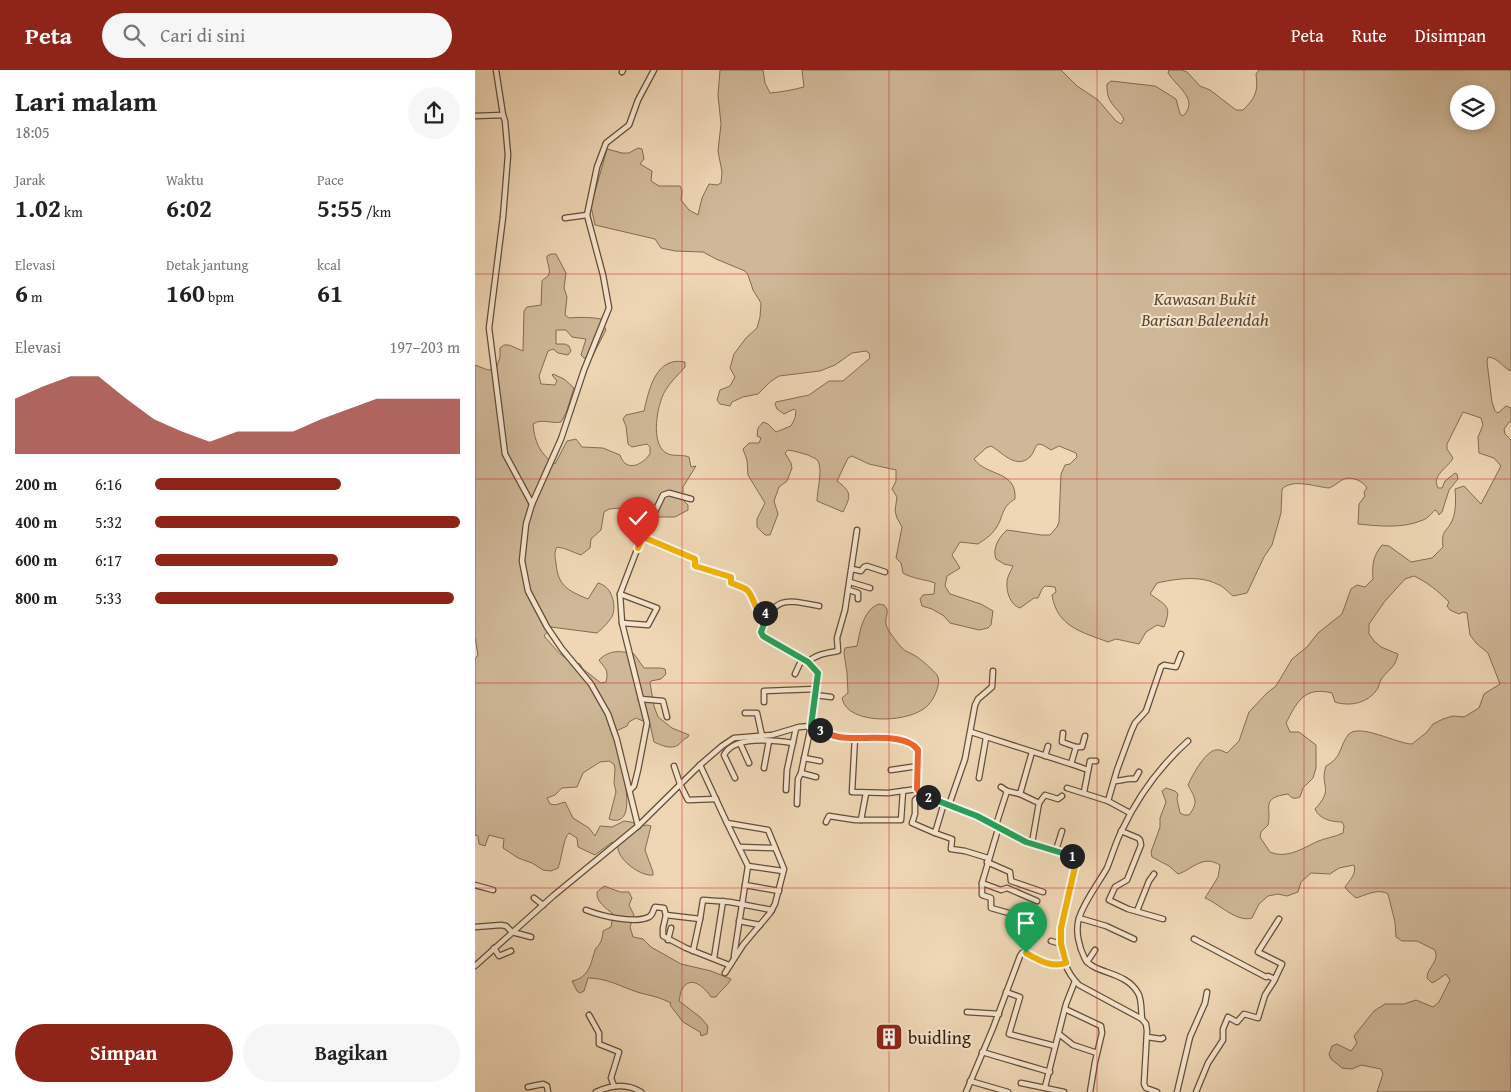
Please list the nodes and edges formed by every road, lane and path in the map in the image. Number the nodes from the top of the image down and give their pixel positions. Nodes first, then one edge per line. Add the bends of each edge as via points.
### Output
1 (497, 70) edge
2 (654, 70) edge
3 (475, 116) edge
4 (503, 116) junction
5 (587, 214) junction
6 (565, 218) dead end
7 (691, 499) dead end
8 (532, 504) junction
9 (857, 530) dead end
10 (643, 537) junction
11 (852, 570) junction
12 (885, 572) dead end
13 (850, 582) junction
14 (870, 588) dead end
15 (849, 590) junction
16 (620, 594) junction
17 (858, 599) dead end
18 (819, 606) dead end
19 (767, 616) junction
20 (622, 623) junction
21 (1181, 654) dead end
22 (802, 659) junction
23 (808, 662) junction
24 (993, 671) dead end
25 (795, 674) dead end
26 (816, 689) junction
27 (815, 695) junction
28 (831, 697) dead end
29 (641, 699) junction
30 (764, 702) dead end
31 (745, 713) dead end
32 (667, 717) dead end
33 (811, 726) junction
34 (796, 728) junction
35 (971, 732) junction
36 (1063, 733) dead end
37 (761, 736) junction
38 (1085, 736) dead end
39 (855, 737) junction
40 (987, 738) junction
41 (1188, 740) dead end
42 (769, 741) junction
43 (740, 743) junction
44 (793, 743) junction
45 (1048, 746) dead end
46 (1076, 747) junction
47 (1033, 752) junction
48 (1045, 756) junction
49 (803, 758) junction
50 (1097, 761) dead end
51 (820, 762) dead end
52 (749, 763) dead end
53 (1071, 764) junction
54 (700, 765) junction
55 (674, 766) dead end
56 (918, 766) junction
57 (764, 768) dead end
58 (891, 770) dead end
59 (1088, 770) junction
60 (801, 772) junction
61 (1139, 772) dead end
62 (816, 777) dead end
63 (735, 778) dead end
64 (979, 778) dead end
65 (1114, 781) junction
66 (680, 784) junction
67 (1001, 787) dead end
68 (1067, 788) dead end
69 (917, 789) junction
70 (630, 790) junction
71 (786, 790) dead end
72 (1007, 790) junction
73 (903, 791) junction
74 (1084, 792) junction
75 (866, 793) junction
76 (921, 794) junction
77 (1020, 794) junction
78 (1062, 796) dead end
79 (716, 800) junction
80 (1108, 801) junction
81 (1039, 803) junction
82 (797, 804) dead end
83 (946, 804) junction
84 (1130, 813) junction
85 (861, 820) junction
86 (901, 820) junction
87 (826, 822) dead end
88 (912, 823) junction
89 (727, 824) junction
90 (638, 826) junction
91 (998, 826) junction
92 (1062, 831) dead end
93 (1121, 831) junction
94 (935, 833) junction
95 (1032, 844) junction
96 (740, 847) junction
97 (775, 848) junction
98 (1055, 850) junction
99 (988, 860) junction
100 (748, 866) junction
101 (783, 871) junction
102 (1154, 874) dead end
103 (982, 883) junction
104 (475, 885) edge
105 (745, 885) junction
106 (493, 890) dead end
107 (779, 891) junction
108 (1043, 892) dead end
109 (534, 898) dead end
110 (1037, 900) dead end
111 (723, 901) junction
112 (742, 904) junction
113 (543, 905) junction
114 (586, 910) dead end
115 (772, 910) junction
116 (1137, 911) junction
117 (666, 915) junction
118 (1079, 918) junction
119 (700, 919) junction
120 (1163, 919) dead end
121 (1279, 919) dead end
122 (739, 921) junction
123 (760, 925) junction
124 (1016, 926) dead end
125 (475, 927) edge
126 (671, 928) dead end
127 (512, 932) junction
128 (531, 937) dead end
129 (1134, 939) dead end
130 (1194, 939) dead end
131 (668, 940) junction
132 (1051, 941) dead end
133 (1061, 944) junction
134 (493, 948) junction
135 (1095, 950) dead end
136 (511, 951) dead end
137 (693, 951) junction
138 (714, 958) junction
139 (733, 958) junction
140 (1087, 962) junction
141 (1066, 963) junction
142 (729, 965) junction
143 (475, 966) edge
144 (725, 973) dead end
145 (1275, 979) junction
146 (1075, 981) junction
147 (1006, 992) junction
148 (1207, 992) dead end
149 (1065, 1009) junction
150 (967, 1012) dead end
151 (999, 1014) junction
152 (589, 1015) dead end
153 (1142, 1019) junction
154 (1059, 1034) junction
155 (1147, 1037) junction
156 (1163, 1038) dead end
157 (1055, 1046) junction
158 (982, 1052) junction
159 (1097, 1053) junction
160 (1050, 1072) junction
161 (970, 1081) junction
162 (1021, 1083) dead end
163 (614, 1086) junction
164 (528, 1087) dead end
165 (1045, 1087) junction
166 (1033, 1089) edge
167 (604, 1090) edge
168 (548, 1092) edge
169 (595, 1092) edge
170 (641, 1092) edge
171 (966, 1092) edge
172 (1009, 1092) edge
173 (1064, 1092) edge
174 (1090, 1092) edge
175 (1157, 1092) edge
176 (1177, 1092) edge
177 (1196, 1092) edge

1 - 4 street
2 - 5 street via 629,125 609,140 604,148
3 - 4 street
4 - 8 street via 507,155 503,217 489,328 505,454
5 - 6 street
5 - 8 street via 609,308 561,439
7 - 10 street via 669,493 663,495
8 - 70 street via 522,561 528,591 547,627 603,703
9 - 11 street
10 - 16 street
10 - 19 street via 695,559 695,566 731,577 731,583 750,592 756,607
11 - 12 street via 861,571 867,566
11 - 13 street
13 - 14 street
13 - 15 street
15 - 17 street via 858,593
15 - 23 street via 837,638 838,651 825,653
16 - 20 street
16 - 20 street via 657,608 648,625
18 - 19 street via 790,600 782,602
19 - 22 street via 761,632 763,636
20 - 29 street
21 - 65 street via 1176,668 1161,667 1146,711 1131,732
22 - 23 street
22 - 25 street
23 - 26 street via 818,673
24 - 35 street via 993,687 975,705
26 - 27 street
26 - 30 street via 764,691
27 - 28 street
27 - 33 street
29 - 32 street via 663,701
29 - 70 street via 647,723 634,786
31 - 37 street via 757,713
33 - 34 street
33 - 39 street via 837,736
33 - 49 street
34 - 37 street
34 - 44 street
35 - 40 street
35 - 83 street via 965,759
36 - 46 street via 1062,742
37 - 54 street via 734,738
38 - 46 street via 1082,747
39 - 56 street via 906,741 918,750
39 - 75 street via 851,791
40 - 47 street
40 - 64 street
41 - 84 street via 1151,782
42 - 43 street
42 - 44 street
42 - 57 street
43 - 52 street
43 - 63 street via 724,755
44 - 71 street
45 - 48 street
46 - 53 street
47 - 48 street
47 - 77 street
48 - 53 street
49 - 51 street
49 - 60 street
50 - 59 street via 1090,761
53 - 59 street
54 - 66 street
54 - 79 street
55 - 66 street
56 - 58 street
56 - 69 street
59 - 74 street
60 - 62 street
60 - 82 street
61 - 65 street via 1135,779
65 - 80 street
66 - 79 street via 689,801
66 - 90 street
67 - 72 street
68 - 74 street
69 - 73 street
69 - 76 street
70 - 90 street
72 - 77 street
72 - 91 street
73 - 75 street
73 - 86 street
74 - 80 street
75 - 85 street
76 - 83 street
76 - 88 street via 915,800
77 - 81 street
78 - 81 street via 1058,799 1045,795
79 - 89 street
80 - 84 street
81 - 95 street
83 - 91 street
83 - 94 street
84 - 93 street
85 - 86 street
85 - 87 street via 829,816
86 - 88 street
88 - 94 street
89 - 96 street
89 - 97 street via 768,830
90 - 113 street
91 - 95 street
91 - 99 street
92 - 98 street
93 - 116 street via 1138,838 1141,845 1127,880 1117,884 1109,899
93 - 118 street via 1108,864
94 - 99 street via 952,839 951,849
95 - 98 street
96 - 97 street
96 - 100 street
97 - 101 street
98 - 133 street via 1077,858 1061,928
99 - 103 street
99 - 108 street via 1010,872 1011,881
100 - 101 street
100 - 105 street
101 - 107 street
102 - 116 street
103 - 110 street via 1007,888
103 - 124 street via 982,895 991,898 991,908 1019,916
104 - 106 street
105 - 107 street
105 - 112 street
107 - 115 street
109 - 113 street
111 - 112 street
111 - 119 street via 703,900
111 - 138 street
112 - 115 street
112 - 122 street
113 - 127 street
114 - 117 street via 629,920 649,918 655,907 664,908
115 - 123 street
116 - 120 street
117 - 119 street
117 - 131 street via 662,934
118 - 129 street
118 - 140 street via 1079,943
119 - 137 street
121 - 145 street via 1258,952 1282,964
122 - 123 street
122 - 139 street
123 - 139 street
125 - 127 street via 501,925
126 - 131 street
127 - 128 street
127 - 134 street
130 - 145 street
131 - 137 street
132 - 133 street
133 - 141 street
134 - 136 street via 499,956
134 - 143 street
135 - 140 street
137 - 138 street
138 - 142 street
139 - 142 street
140 - 153 street via 1123,977 1129,983 1139,994
141 - 146 street
141 - 147 street via 1050,965 1022,953
142 - 144 street
145 - 177 street via 1265,994 1258,1018 1244,1014 1237,1022 1228,1017 1223,1028 1223,1040 1208,1063
146 - 149 street
146 - 153 street
147 - 151 street
147 - 157 street via 1020,997 1009,1034
148 - 176 street via 1190,1037
149 - 154 street
149 - 159 street via 1101,1026
150 - 151 street
151 - 158 street
152 - 163 street via 599,1033 599,1044 619,1052 611,1078
153 - 155 street via 1146,1024
154 - 157 street
154 - 159 street via 1073,1045
155 - 156 street
155 - 175 street via 1144,1084
157 - 160 street
158 - 160 street
158 - 161 street
159 - 174 street
160 - 165 street
161 - 171 street
161 - 172 street
162 - 166 street
163 - 167 street
163 - 170 street via 631,1087
164 - 168 street via 543,1084
165 - 166 street
165 - 173 street
167 - 169 street

